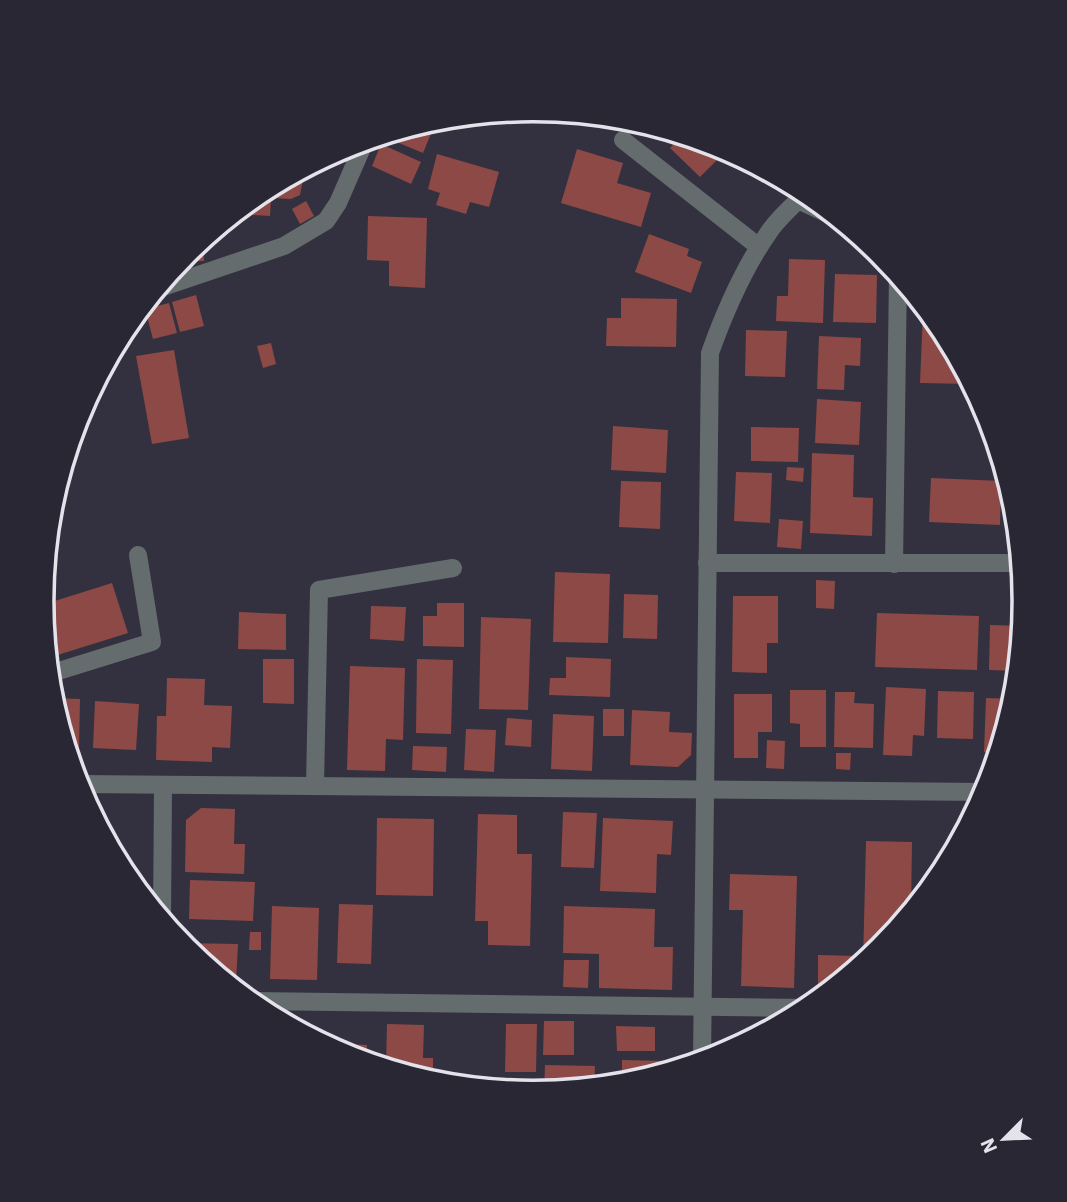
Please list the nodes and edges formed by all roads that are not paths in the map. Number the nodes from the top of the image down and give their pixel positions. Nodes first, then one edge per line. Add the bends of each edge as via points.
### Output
1 (623, 140) dead end
2 (359, 155) edge
3 (797, 201) edge
4 (759, 247) junction
5 (175, 283) edge
6 (898, 290) edge
7 (138, 555) dead end
8 (707, 563) junction
9 (1011, 563) edge
10 (894, 564) junction
11 (453, 568) dead end
12 (59, 671) edge
13 (91, 784) edge
14 (163, 785) junction
15 (315, 785) junction
16 (707, 791) junction
17 (972, 792) edge
18 (162, 904) edge
19 (271, 1001) edge
20 (702, 1008) junction
21 (786, 1008) edge
22 (702, 1050) edge

1 - 4 street
2 - 5 street via 326,221 284,246
3 - 4 street
4 - 8 street via 726,310 710,354
6 - 10 street
7 - 12 street via 152,642
8 - 10 street
8 - 16 street
9 - 10 street
11 - 15 street via 319,590
13 - 14 street
14 - 15 street
14 - 18 street
15 - 16 street
16 - 17 street
16 - 20 street
19 - 20 street
20 - 21 street
20 - 22 street

